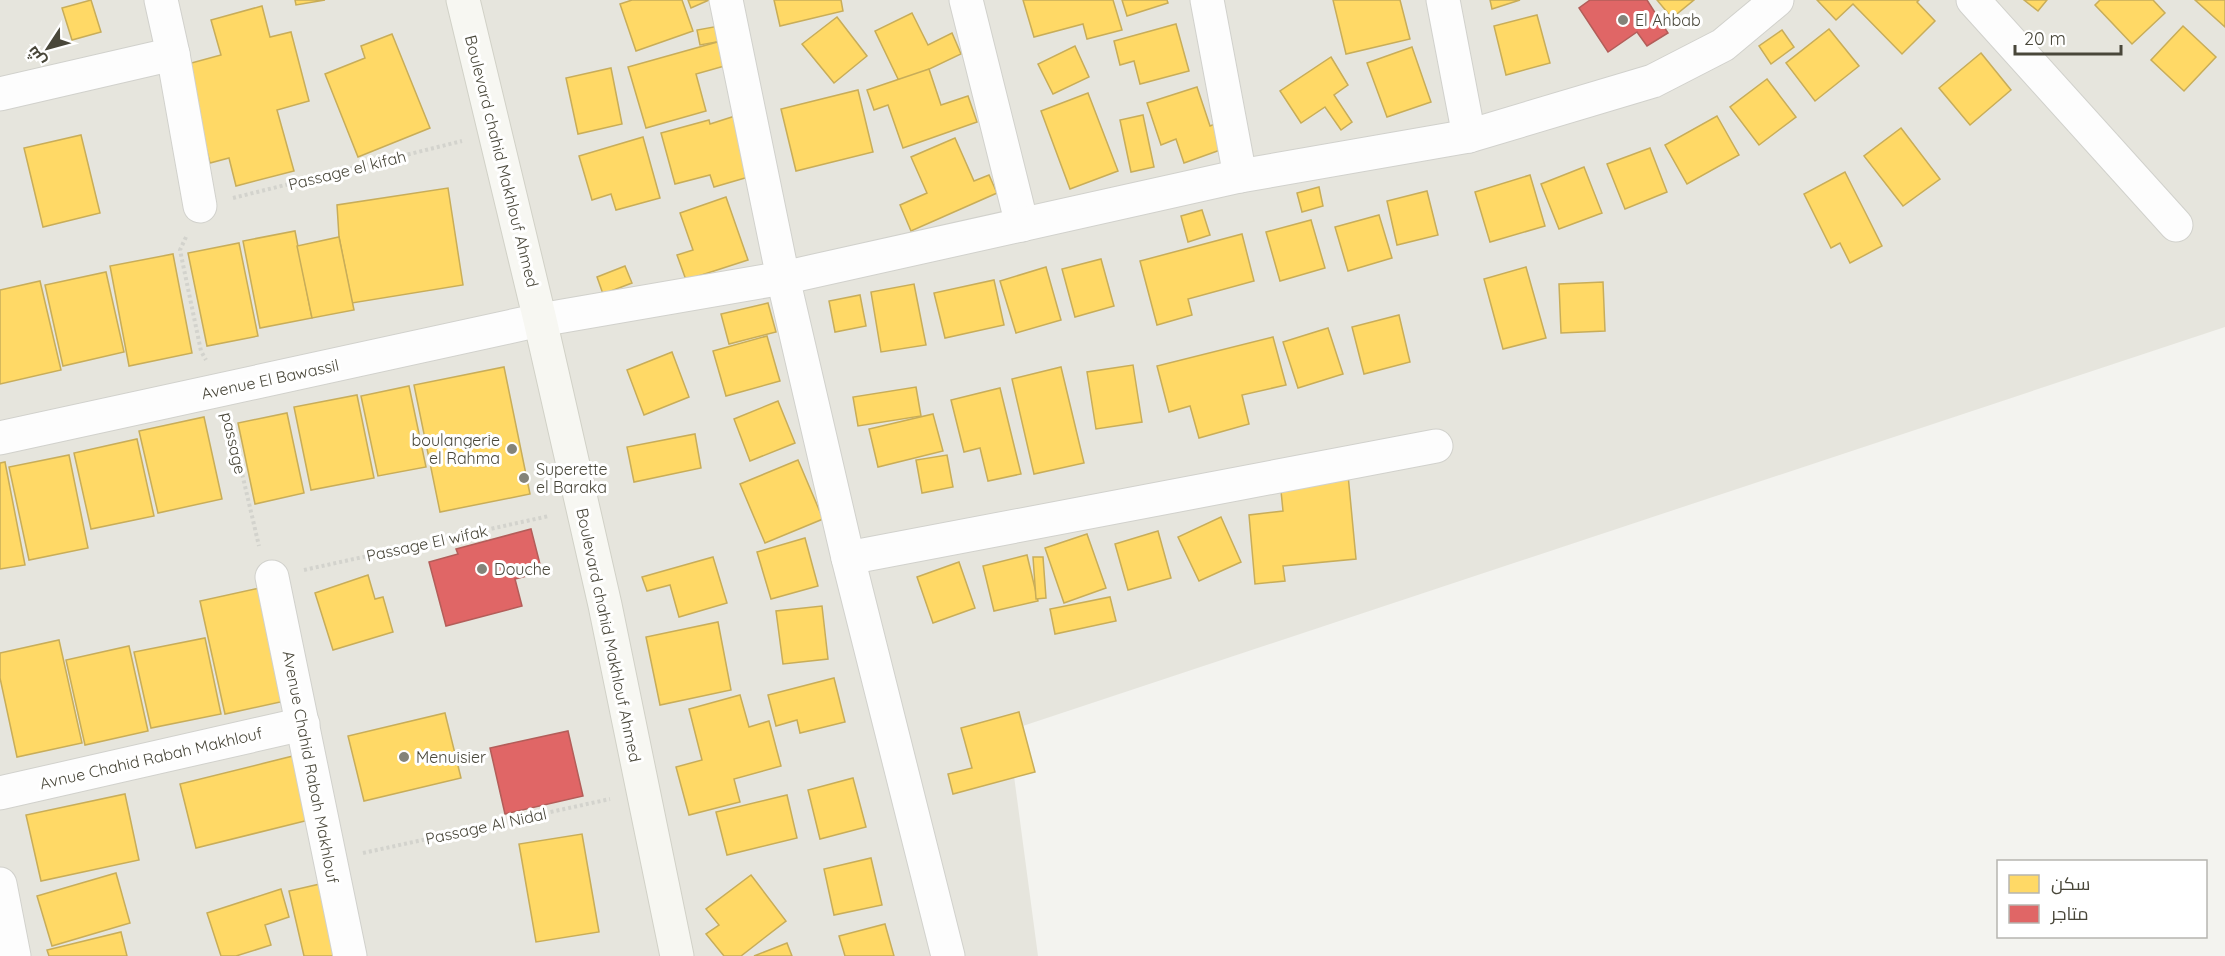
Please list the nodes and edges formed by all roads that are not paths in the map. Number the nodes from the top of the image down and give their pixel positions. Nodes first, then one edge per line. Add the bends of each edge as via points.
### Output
1 (161, 0) edge
2 (463, 0) edge
3 (726, 0) edge
4 (966, 0) edge
5 (1207, 0) edge
6 (1443, 0) edge
7 (1777, 0) edge
8 (1972, 0) edge
9 (173, 54) junction
10 (0, 94) edge
11 (1469, 136) junction
12 (1240, 176) junction
13 (200, 206) road end
14 (1022, 225) junction
15 (2176, 225) dead end
16 (783, 278) junction
17 (540, 320) junction
18 (0, 438) edge
19 (1436, 446) dead end
20 (848, 558) junction
21 (272, 577) road end
22 (303, 724) junction
23 (0, 793) edge
24 (0, 884) edge
25 (14, 956) edge
26 (350, 956) edge
27 (677, 956) edge
28 (948, 956) edge

1 - 9 street
2 - 17 main road, Boulevard chahid Makhlouf Ahmed
3 - 16 street
4 - 14 street
5 - 12 street
6 - 11 street
7 - 11 street, Avenue El Bawassil via 1723,45 1653,81
8 - 15 street
9 - 10 street
9 - 13 street
11 - 12 street, Avenue El Bawassil
12 - 14 street, Avenue El Bawassil
14 - 16 street, Avenue El Bawassil
16 - 17 street, Avenue El Bawassil
16 - 20 street
17 - 18 street, Avenue El Bawassil
17 - 27 main road, Boulevard chahid Makhlouf Ahmed via 605,605
19 - 20 street
20 - 28 street
21 - 22 street, Avenue Chahid Rabah Makhlouf
22 - 23 street, Avnue Chahid Rabah Makhlouf
22 - 26 street, Avenue Chahid Rabah Makhlouf
24 - 25 street

